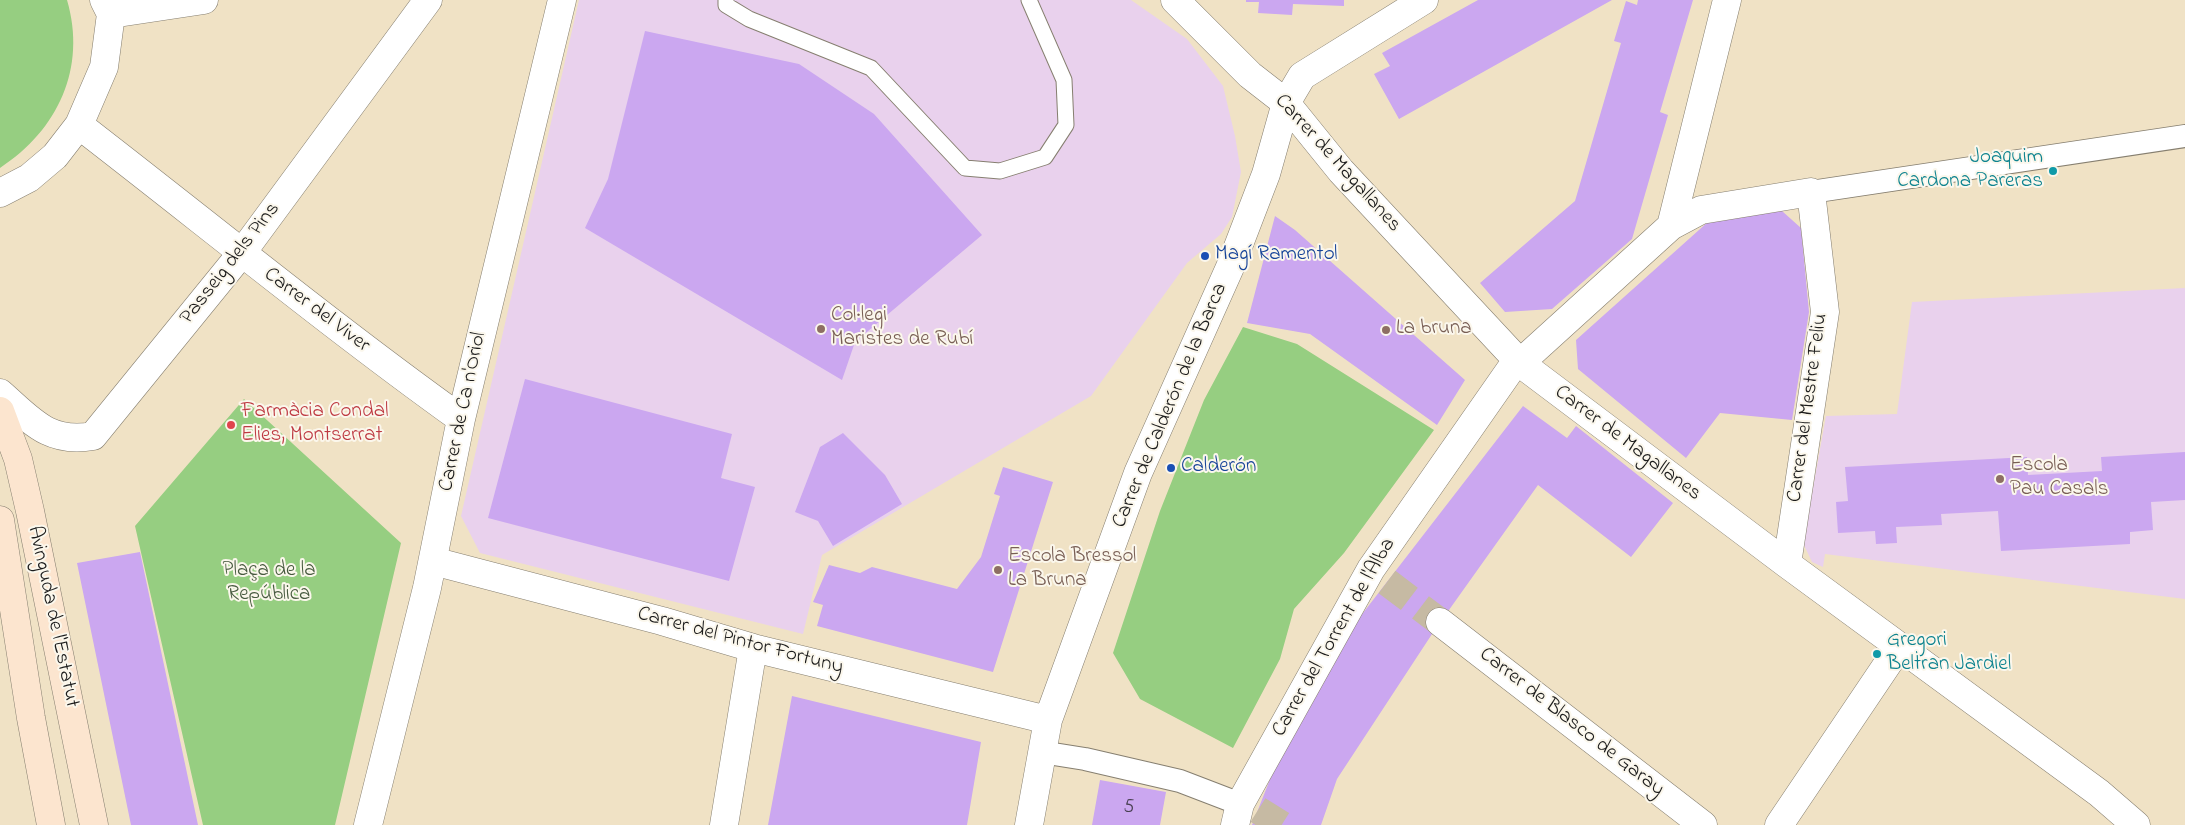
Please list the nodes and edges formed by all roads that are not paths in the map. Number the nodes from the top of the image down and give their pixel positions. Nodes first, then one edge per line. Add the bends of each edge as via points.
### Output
1 (204, 0) edge
2 (428, 0) edge
3 (562, 0) edge
4 (726, 0) edge
5 (1029, 0) edge
6 (1176, 0) edge
7 (1424, 0) edge
8 (1727, 0) edge
9 (108, 7) edge
10 (1286, 104) junction
11 (79, 125) junction
12 (2185, 136) edge
13 (7, 190) edge
14 (1811, 192) junction
15 (0, 216) edge
16 (1671, 226) junction
17 (242, 254) junction
18 (1518, 361) junction
19 (0, 393) edge
20 (0, 411) edge
21 (461, 419) junction
22 (0, 520) edge
23 (433, 561) junction
24 (1787, 564) junction
25 (1440, 622) tunnel mouth
26 (1899, 647) junction
27 (752, 648) junction
28 (1048, 720) junction
29 (1041, 752) junction
30 (1244, 813) edge
31 (51, 825) edge
32 (94, 825) edge
33 (368, 825) edge
34 (724, 825) edge
35 (1029, 825) edge
36 (1703, 825) edge
37 (1779, 825) edge
38 (2136, 825) edge

1 - 9 street
2 - 17 street, Passeig dels Pins
3 - 21 street, Carrer de Ca n'Oriol
4 - 5 lane via 726,5 749,19 870,68 965,168 1000,171 1045,157 1066,125 1064,80
6 - 10 street, Carrer de Magallanes via 1250,76
7 - 10 street, Carrer de Calderón de la Barca via 1302,76
8 - 16 street
9 - 11 street via 104,67
10 - 18 street, Carrer de Magallanes via 1341,171
10 - 28 street, Carrer de Calderón de la Barca via 1266,174 1234,256 1138,473
11 - 13 street via 55,156 29,178
11 - 17 street, Carrer del Viver
12 - 14 street
13 - 15 street
14 - 16 street, Carrer del Torrent de l'Alba via 1701,210
14 - 24 street, Carrer del Mestre Feliu via 1825,312
16 - 18 street, Carrer del Torrent de l'Alba
17 - 19 street, Passeig dels Pins via 93,436 58,436 41,429
17 - 21 street, Carrer del Viver
18 - 24 street, Carrer de Magallanes
18 - 30 street, Carrer del Torrent de l'Alba via 1379,575
20 - 32 main road, Avinguda de l'Estatut via 18,459 28,502
21 - 23 street, Carrer de Ca n'Oriol
22 - 31 main road, Avinguda de l'Estatut
23 - 27 street, Carrer del Pintor Fortuny
23 - 33 street, Carrer de Ca n'Oriol
24 - 26 street, Carrer de Magallanes
25 - 36 street, Carrer de Blasco de Garay
26 - 37 street
26 - 38 street, Carrer de Magallanes via 2099,793
27 - 28 street, Carrer del Pintor Fortuny
27 - 34 street
28 - 29 street, Carrer de Calderón de la Barca
29 - 30 street via 1180,781
29 - 35 street, Carrer de Calderón de la Barca

